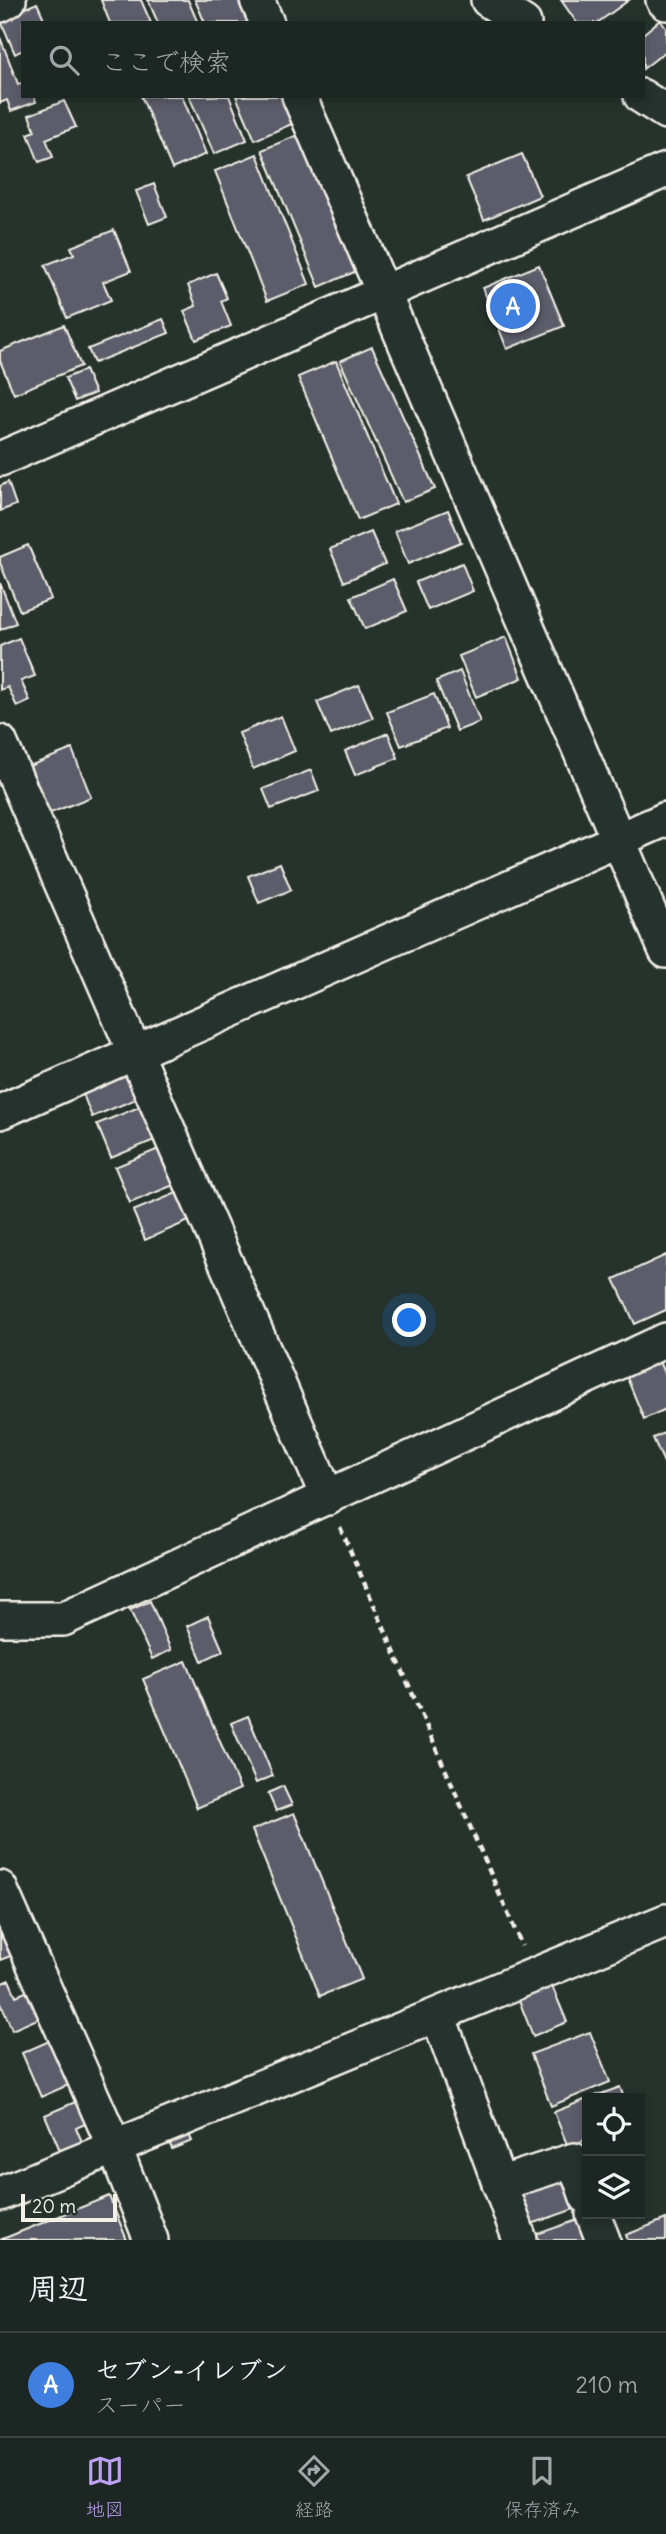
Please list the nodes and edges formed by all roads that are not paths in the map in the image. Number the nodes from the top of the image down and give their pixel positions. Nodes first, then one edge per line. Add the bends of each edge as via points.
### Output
1 (9, 0) edge
2 (257, 0) edge
3 (488, 0) edge
4 (0, 5) edge
5 (266, 21) edge
6 (521, 21) edge
7 (300, 98) edge
8 (645, 98) edge
9 (666, 112) edge
10 (666, 170) edge
11 (385, 293) junction
12 (0, 459) edge
13 (0, 742) edge
14 (666, 819) edge
15 (618, 839) junction
16 (666, 951) edge
17 (135, 1054) junction
18 (0, 1112) edge
19 (666, 1340) edge
20 (328, 1498) junction
21 (0, 1619) edge
22 (0, 1888) edge
23 (666, 1921) edge
24 (438, 2015) junction
25 (115, 2148) junction
26 (582, 2183) edge
27 (499, 2184) junction
28 (0, 2194) edge
29 (595, 2219) edge
30 (150, 2240) edge
31 (520, 2240) edge
32 (603, 2240) edge

1 - 4 street
2 - 5 street
3 - 6 street
7 - 11 street
8 - 9 street
10 - 11 street
11 - 12 street
11 - 15 street
13 - 17 street
14 - 15 street
15 - 16 street
15 - 17 street
17 - 18 street
17 - 20 street
19 - 20 street
20 - 21 street via 63,1619
22 - 25 street
23 - 24 street
24 - 25 street
24 - 27 street
25 - 28 street
25 - 30 street
26 - 27 street via 574,2160
27 - 31 street
29 - 32 street

